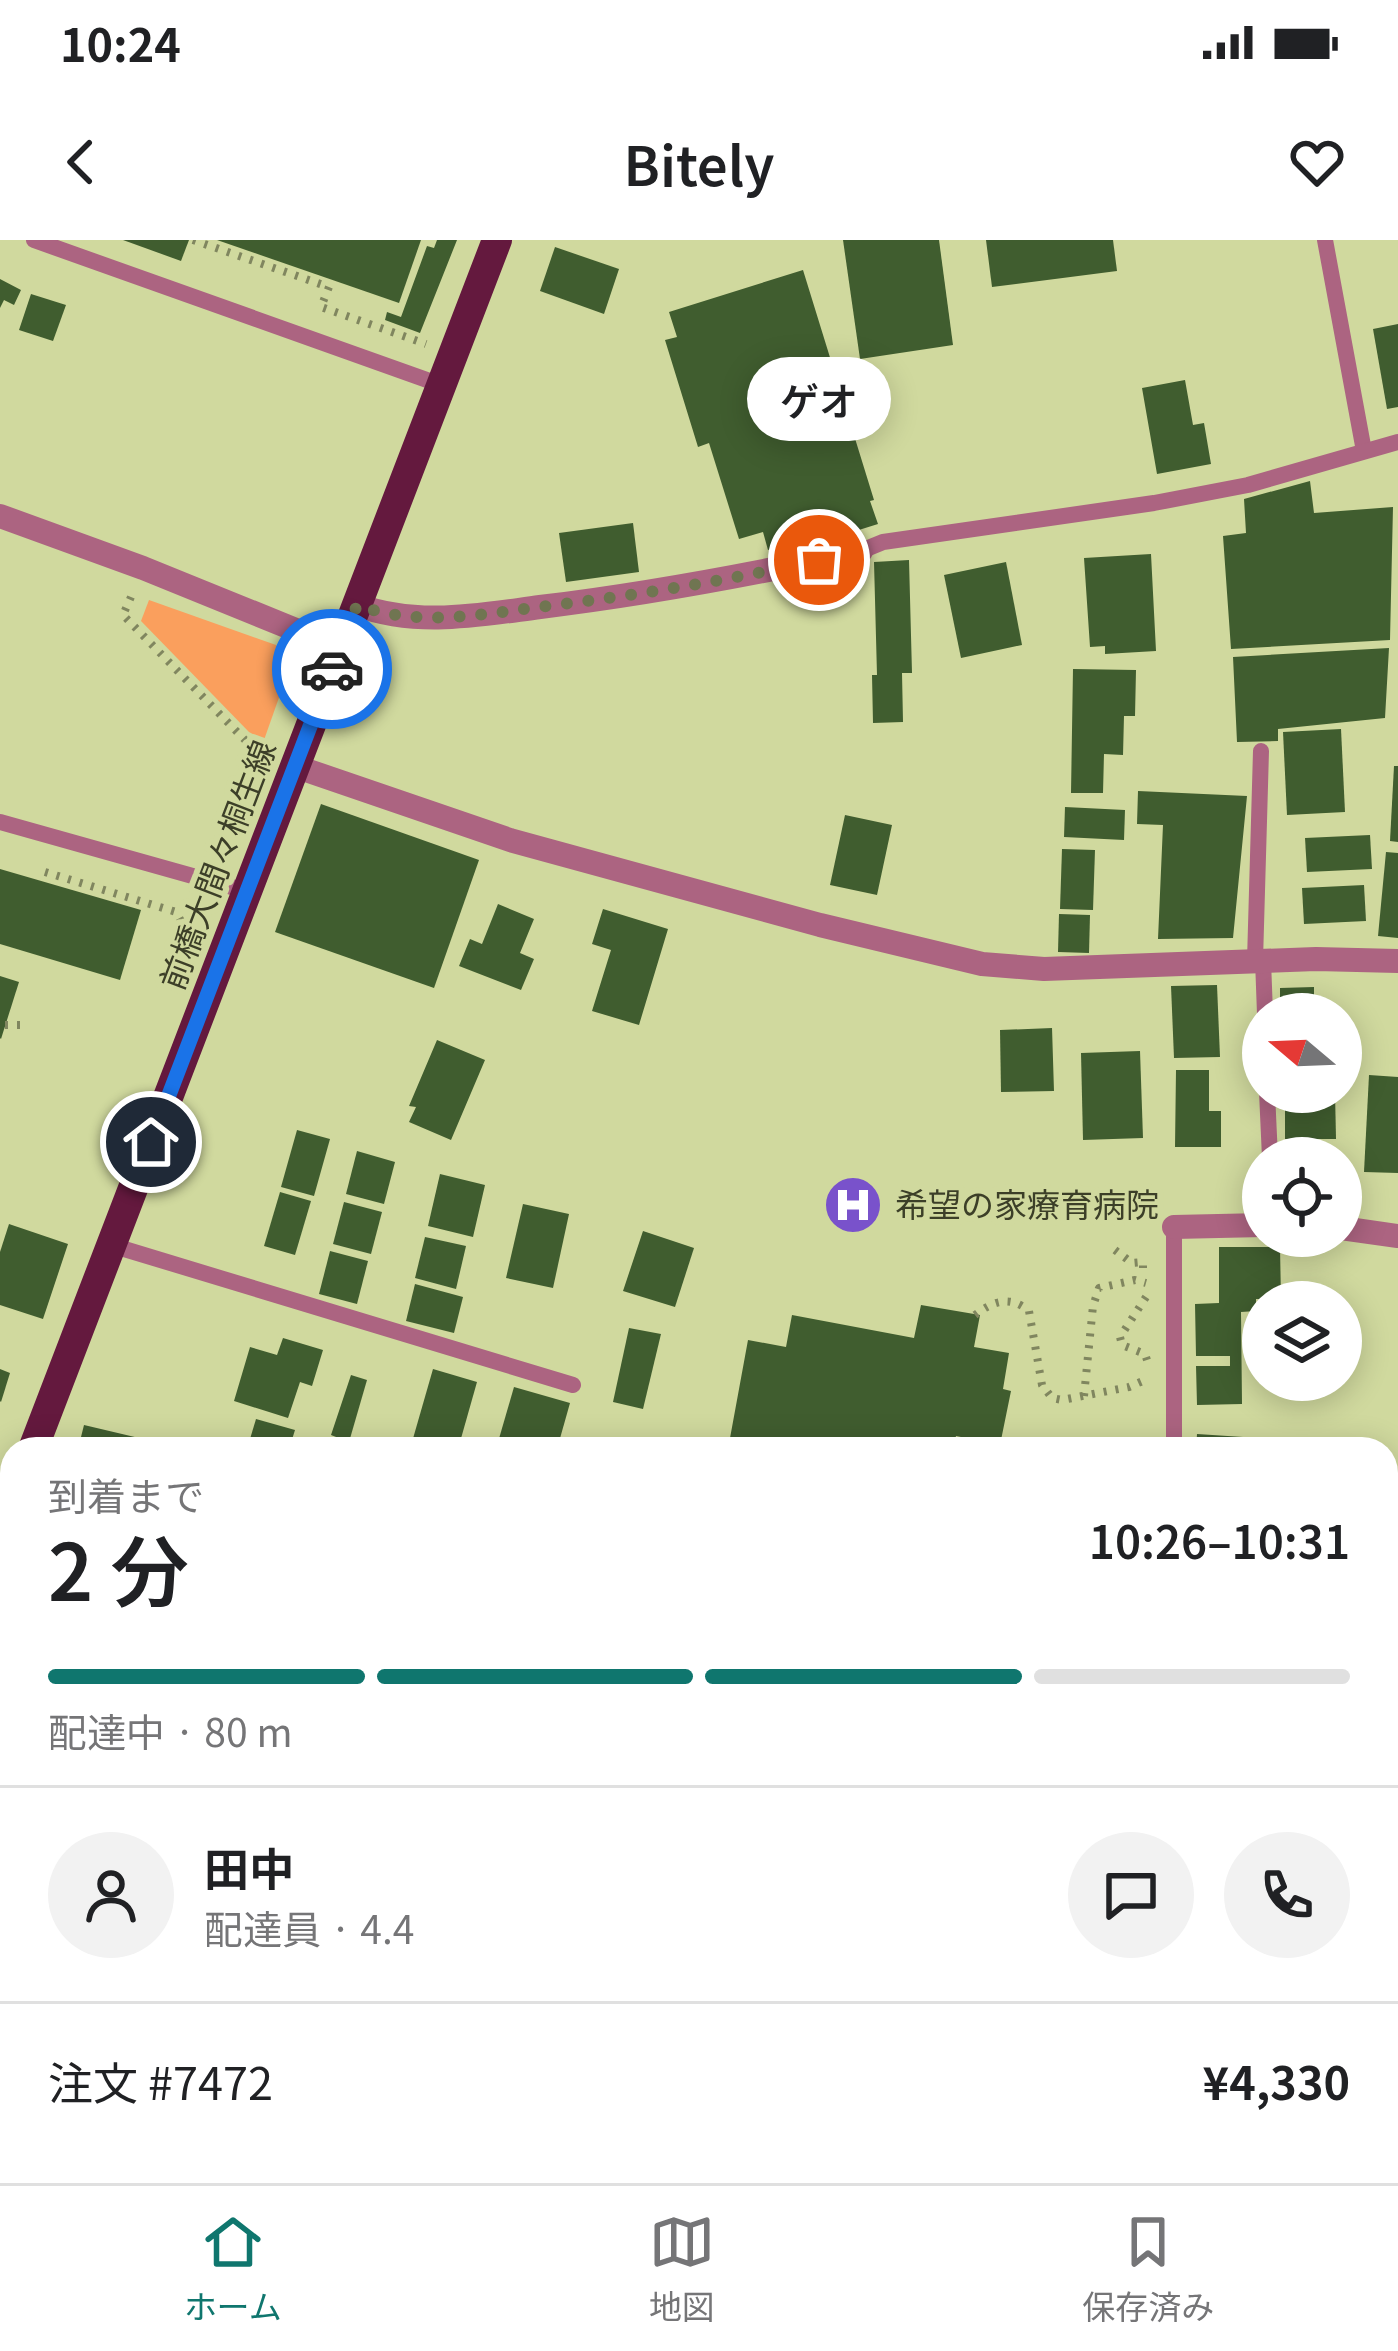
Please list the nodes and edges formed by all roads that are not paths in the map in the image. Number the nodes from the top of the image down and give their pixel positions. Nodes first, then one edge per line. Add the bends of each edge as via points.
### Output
1 (34, 240) edge
2 (497, 240) edge
3 (1325, 240) edge
4 (441, 385) junction
5 (1398, 442) edge
6 (1364, 451) junction
7 (0, 516) edge
8 (861, 551) joint
9 (357, 605) junction
10 (340, 648) junction
11 (1261, 751) dead end
12 (294, 766) junction
13 (0, 822) edge
14 (246, 891) junction
15 (1259, 961) junction
16 (1398, 962) edge
17 (1262, 993) edge
18 (1242, 1225) edge
19 (1174, 1227) joint
20 (1362, 1231) edge
21 (1398, 1236) edge
22 (111, 1245) junction
23 (573, 1385) dead end
24 (38, 1437) edge
25 (1174, 1437) edge

1 - 4 lane
2 - 4 main road, 前橋大間々桐生線
3 - 6 lane
4 - 9 main road, 前橋大間々桐生線
5 - 6 lane
6 - 8 lane via 1249,485
7 - 10 street
8 - 9 street via 633,596 452,618 406,619
9 - 10 main road, 前橋大間々桐生線
10 - 12 main road, 前橋大間々桐生線
11 - 15 lane
12 - 14 main road, 前橋大間々桐生線
12 - 15 street via 530,846 982,964
13 - 14 lane
14 - 22 main road, 前橋大間々桐生線
15 - 16 street
15 - 17 lane
18 - 19 street
19 - 25 lane
20 - 21 street
22 - 23 lane
22 - 24 main road, 前橋大間々桐生線

